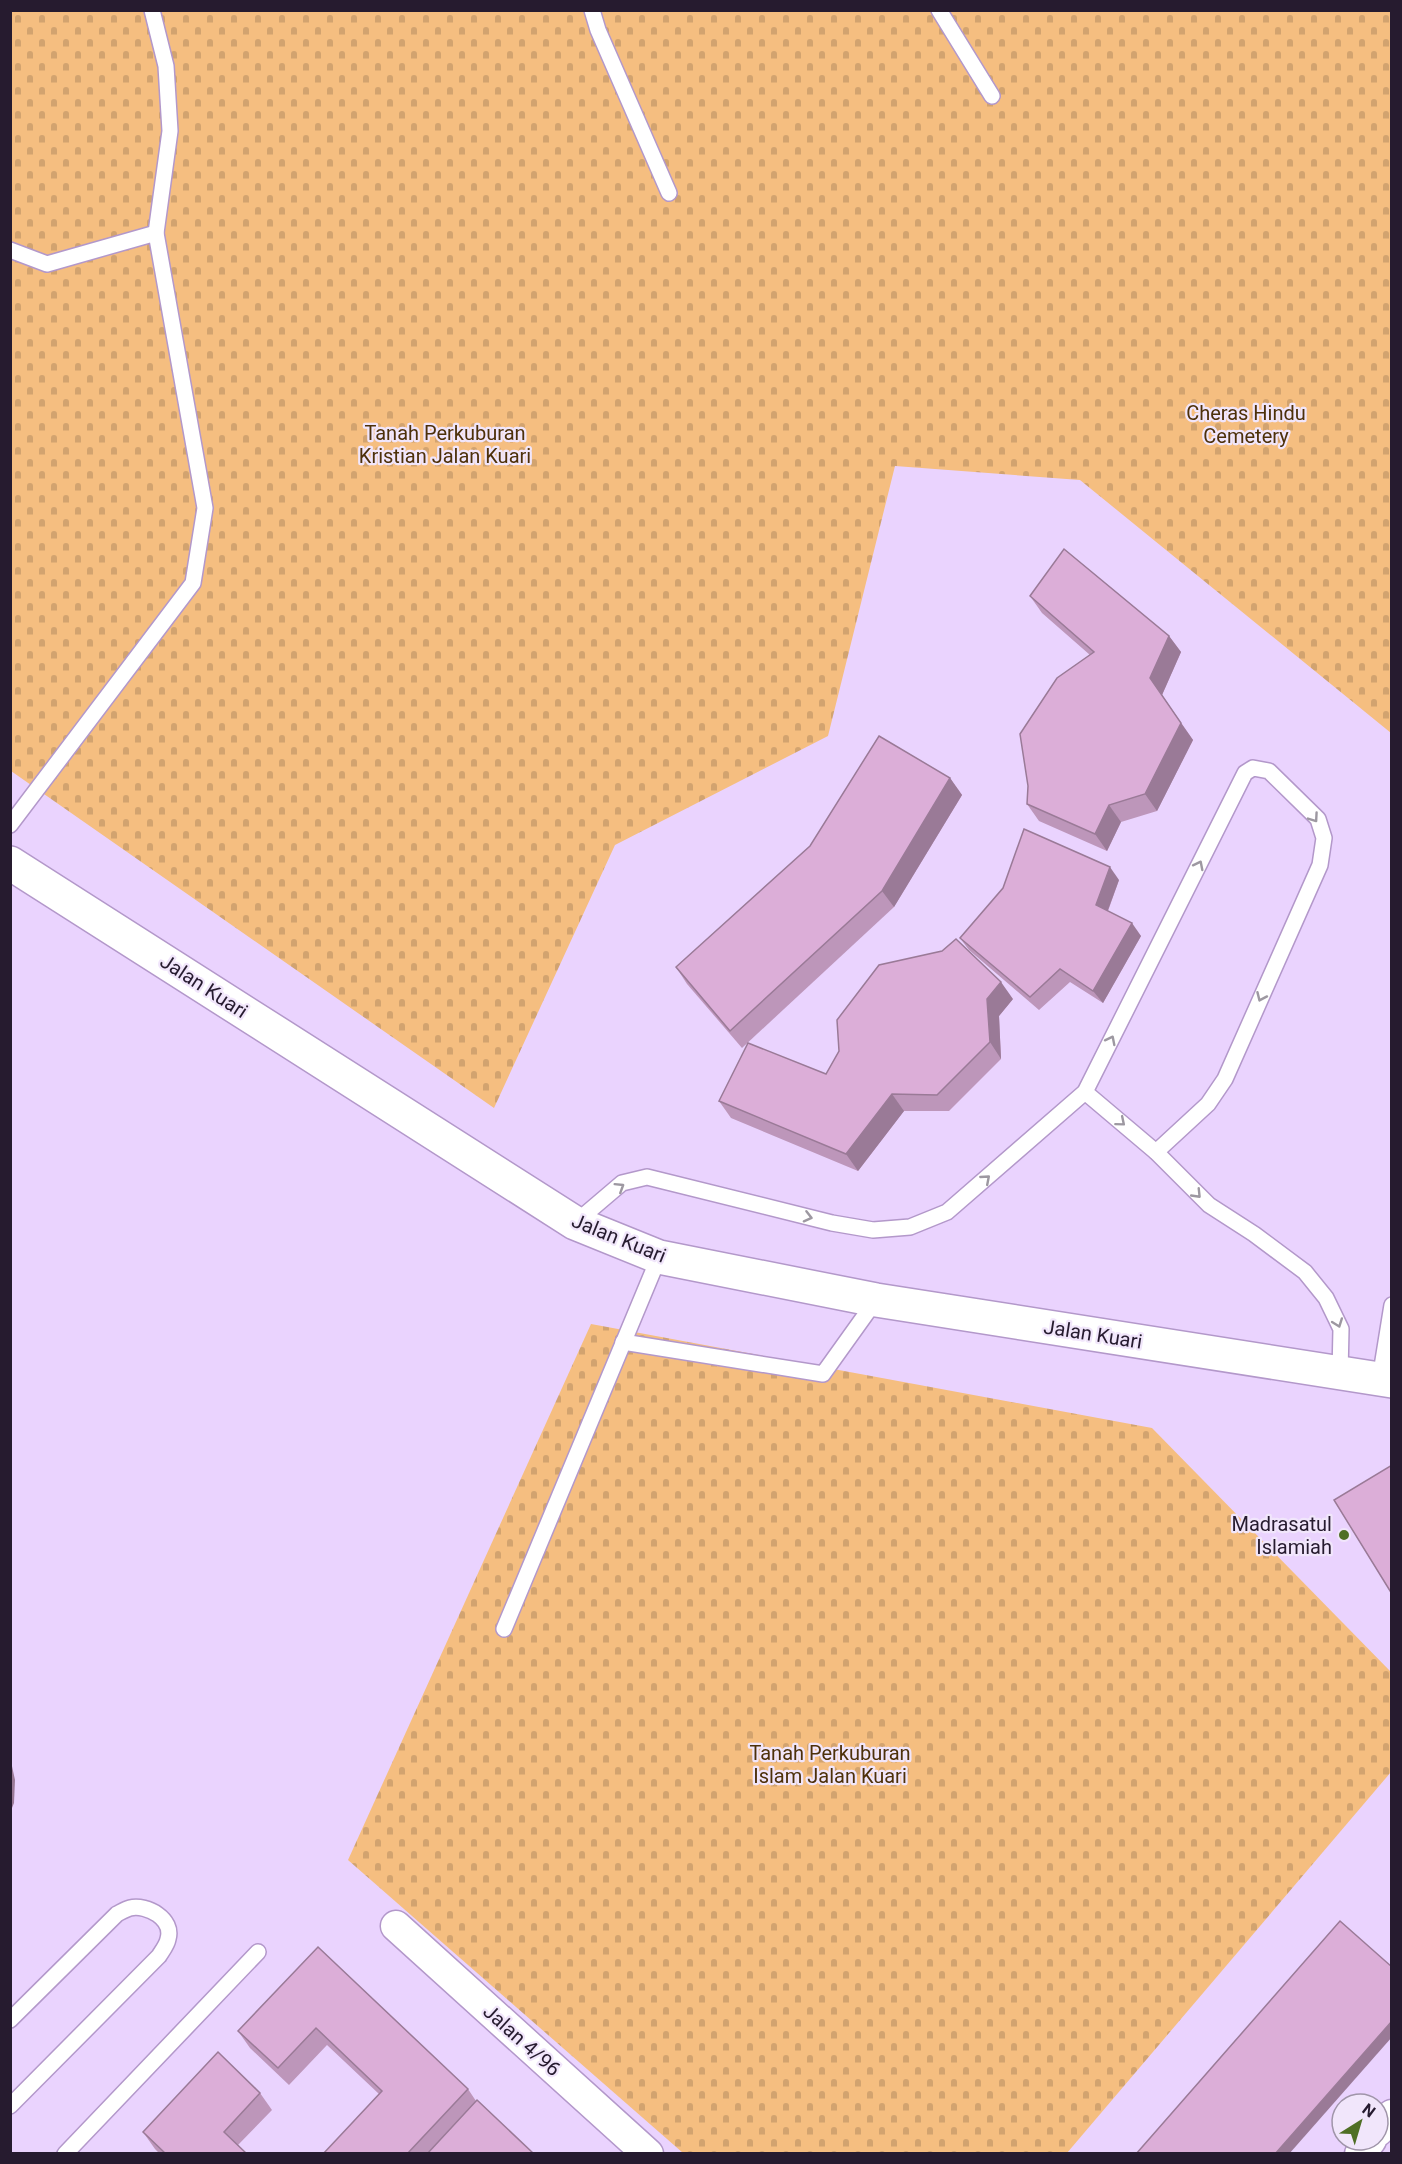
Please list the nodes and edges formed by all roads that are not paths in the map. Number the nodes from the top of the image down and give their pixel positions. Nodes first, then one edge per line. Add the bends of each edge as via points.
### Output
1 (152, 10) edge
2 (592, 10) edge
3 (939, 10) edge
4 (992, 96) dead end
5 (669, 193) dead end
6 (156, 233) junction
7 (10, 250) edge
8 (10, 825) edge
9 (10, 863) edge
10 (1085, 1092) junction
11 (1156, 1152) junction
12 (574, 1223) junction
13 (659, 1257) junction
14 (876, 1300) junction
15 (1392, 1305) edge
16 (623, 1342) junction
17 (1340, 1372) junction
18 (1386, 1380) edge
19 (504, 1629) dead end
20 (396, 1926) dead end
21 (258, 1952) dead end
22 (10, 2020) edge
23 (10, 2106) edge
24 (65, 2154) edge
25 (648, 2154) edge

1 - 6 lane via 166,66 170,130
2 - 5 lane
3 - 4 lane
6 - 7 lane via 47,264
6 - 8 lane via 205,507 193,583
9 - 12 street, Jalan Kuari
10 -> 11 lane
10 -> 11 lane via 1245,773 1253,768 1269,771 1318,819 1324,838 1320,865 1225,1079 1208,1104
12 -> 10 lane via 622,1183 647,1177 832,1223 873,1230 910,1227 948,1212
11 -> 17 lane via 1209,1205 1305,1272 1326,1298 1341,1329
12 - 13 street, Jalan Kuari
13 - 14 street, Jalan Kuari
13 - 16 lane
14 - 16 lane via 823,1374
14 - 17 street, Jalan Kuari
15 - 18 lane
16 - 19 lane
17 - 18 street, Jalan Kuari
20 - 25 street, Jalan 4/96
21 - 24 lane
22 - 23 lane via 117,1914 144,1908 159,1915 168,1926 169,1938 159,1956

